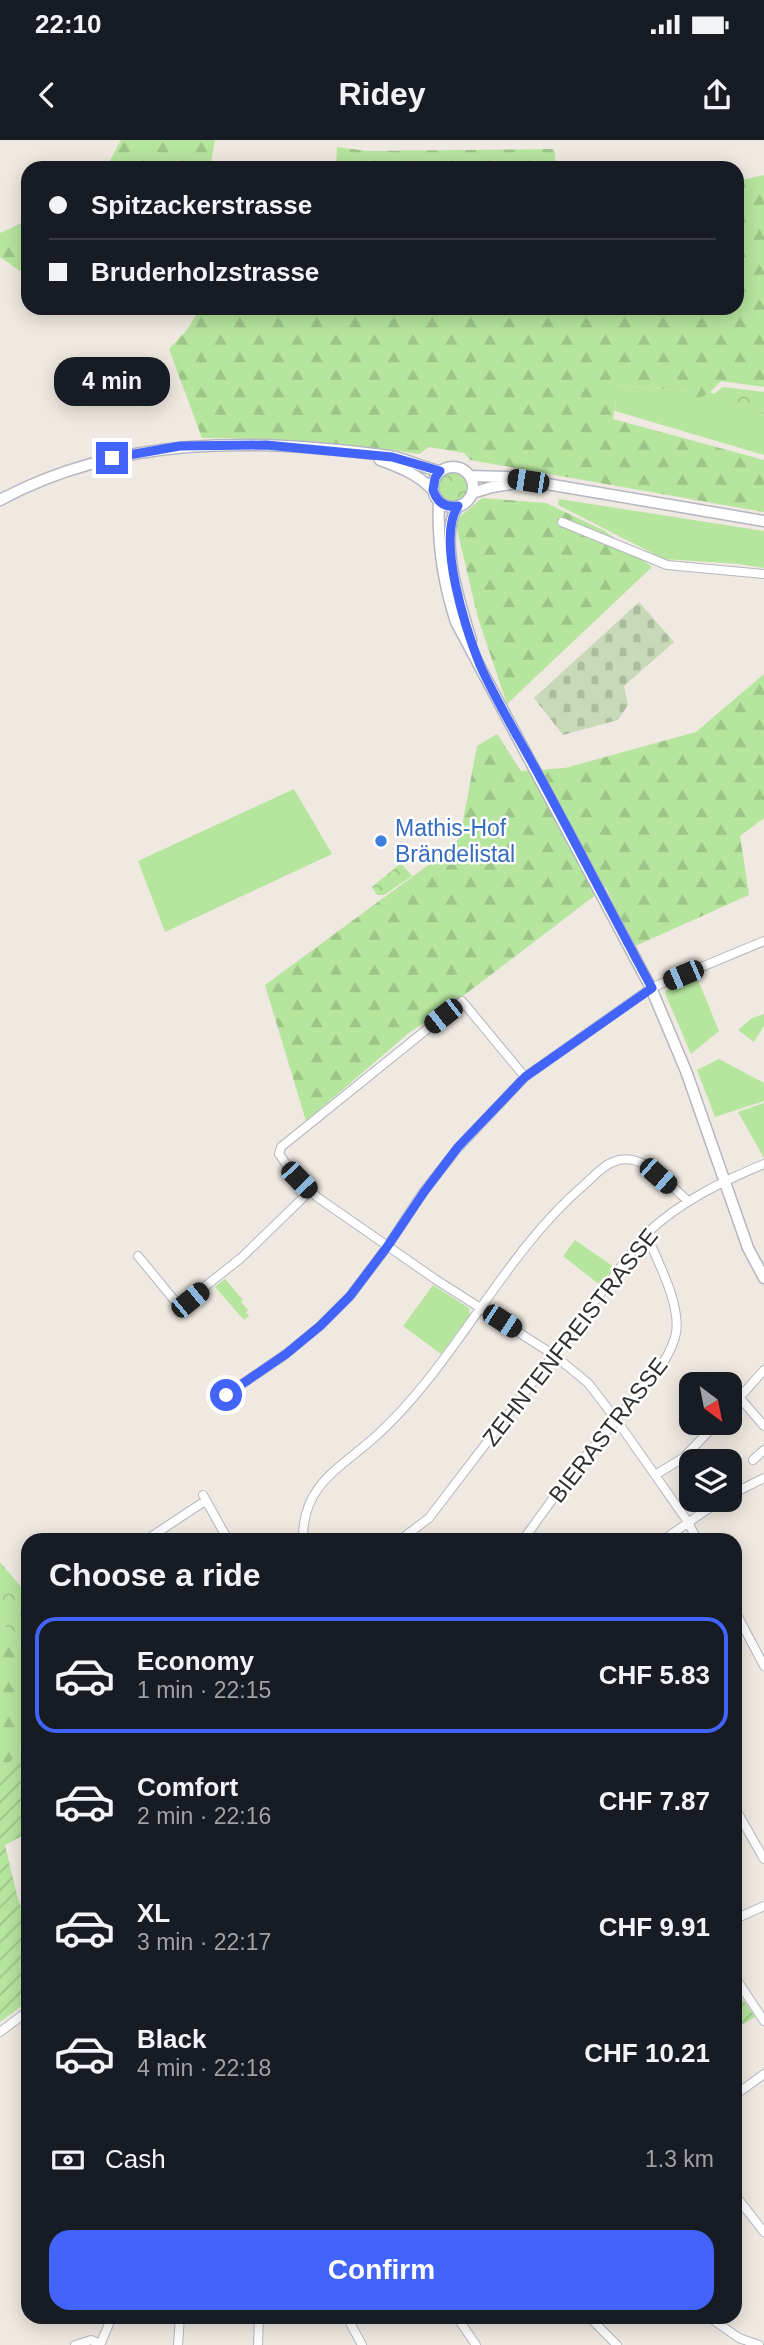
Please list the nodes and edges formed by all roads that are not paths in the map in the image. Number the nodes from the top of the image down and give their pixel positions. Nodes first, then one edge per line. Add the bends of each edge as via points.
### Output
1 (361, 453) junction
2 (440, 471) junction
3 (470, 476) junction
4 (528, 481) junction
5 (433, 490) junction
6 (472, 493) junction
7 (0, 499) edge
8 (439, 502) junction
9 (458, 506) junction
10 (764, 521) edge
11 (562, 522) dead end
12 (764, 574) edge
13 (481, 666) junction
14 (764, 941) edge
15 (652, 988) junction
16 (525, 1077) junction
17 (764, 1164) edge
18 (723, 1181) junction
19 (310, 1191) junction
20 (688, 1201) junction
21 (646, 1234) junction
22 (387, 1247) junction
23 (138, 1256) dead end
24 (764, 1278) edge
25 (481, 1308) junction
26 (554, 1355) junction
27 (764, 1370) edge
28 (742, 1394) edge
29 (226, 1395) dead end
30 (742, 1400) edge
31 (615, 1418) junction
32 (764, 1426) edge
33 (705, 1435) edge
34 (764, 1450) edge
35 (753, 1460) dead end
36 (655, 1475) junction
37 (764, 1478) edge
38 (742, 1489) edge
39 (703, 1512) edge
40 (688, 1522) junction
41 (156, 1533) edge
42 (224, 1533) edge
43 (303, 1533) edge
44 (409, 1533) edge
45 (528, 1533) edge
46 (673, 1533) edge
47 (694, 1533) edge
48 (742, 1624) edge
49 (764, 1666) edge
50 (742, 1820) edge
51 (764, 1859) edge
52 (764, 1906) edge
53 (742, 1916) edge
54 (742, 1988) edge
55 (21, 2016) edge
56 (764, 2021) edge
57 (0, 2032) edge
58 (764, 2074) edge
59 (742, 2090) edge
60 (742, 2204) edge
61 (764, 2231) edge
62 (109, 2324) edge
63 (180, 2324) edge
64 (260, 2324) edge
65 (351, 2324) edge
66 (462, 2324) edge
67 (596, 2324) edge
68 (717, 2324) edge
69 (738, 2341) edge
70 (100, 2344) edge
71 (75, 2345) edge
72 (178, 2345) edge
73 (258, 2345) edge
74 (362, 2345) edge
75 (476, 2345) edge
76 (617, 2345) edge
77 (759, 2345) edge

1 - 2 main road
1 - 5 main road via 410,472
1 - 7 main road via 266,445 157,449 57,474
2 - 3 main road via 455,466
2 - 5 main road
3 - 4 main road
3 - 6 main road
4 - 6 main road
4 - 10 main road
5 - 8 main road
6 - 9 main road
8 - 9 main road
8 - 13 main road via 439,553 445,588 466,643
9 - 13 main road via 451,530 452,563
11 - 12 street via 667,565
13 - 15 main road
14 - 15 street
15 - 16 street
15 - 18 main road
16 - 19 street via 463,1001 279,1150 281,1159
16 - 22 street via 458,1147
17 - 18 street, ZEHNTENFREISTRASSE
18 - 20 street, ZEHNTENFREISTRASSE
18 - 24 main road
19 - 22 street
19 - 23 street via 241,1258 184,1303 175,1301
20 - 21 street, ZEHNTENFREISTRASSE
20 - 25 street via 644,1163 614,1161 562,1203
21 - 26 street, ZEHNTENFREISTRASSE
21 - 31 street, BIERASTRASSE via 675,1311 676,1333 663,1363
22 - 25 street
22 - 29 street via 320,1326
25 - 26 street
25 - 43 street via 400,1413 322,1480 307,1509
26 - 31 street via 587,1383
26 - 44 street, ZEHNTENFREISTRASSE via 429,1518
27 - 28 street
30 - 32 street
31 - 36 street
31 - 45 street, BIERASTRASSE
33 - 36 street via 683,1458
34 - 35 street
36 - 40 street
37 - 38 street
39 - 40 street
40 - 46 street
40 - 47 street
41 - 42 street via 204,1498
48 - 49 street
50 - 51 street
52 - 53 street
54 - 56 street
55 - 57 street
58 - 59 street
60 - 61 street
62 - 70 street
63 - 72 street
64 - 73 street
65 - 74 street
66 - 75 street
67 - 76 street
68 - 69 street
69 - 77 street
70 - 71 street via 91,2340

